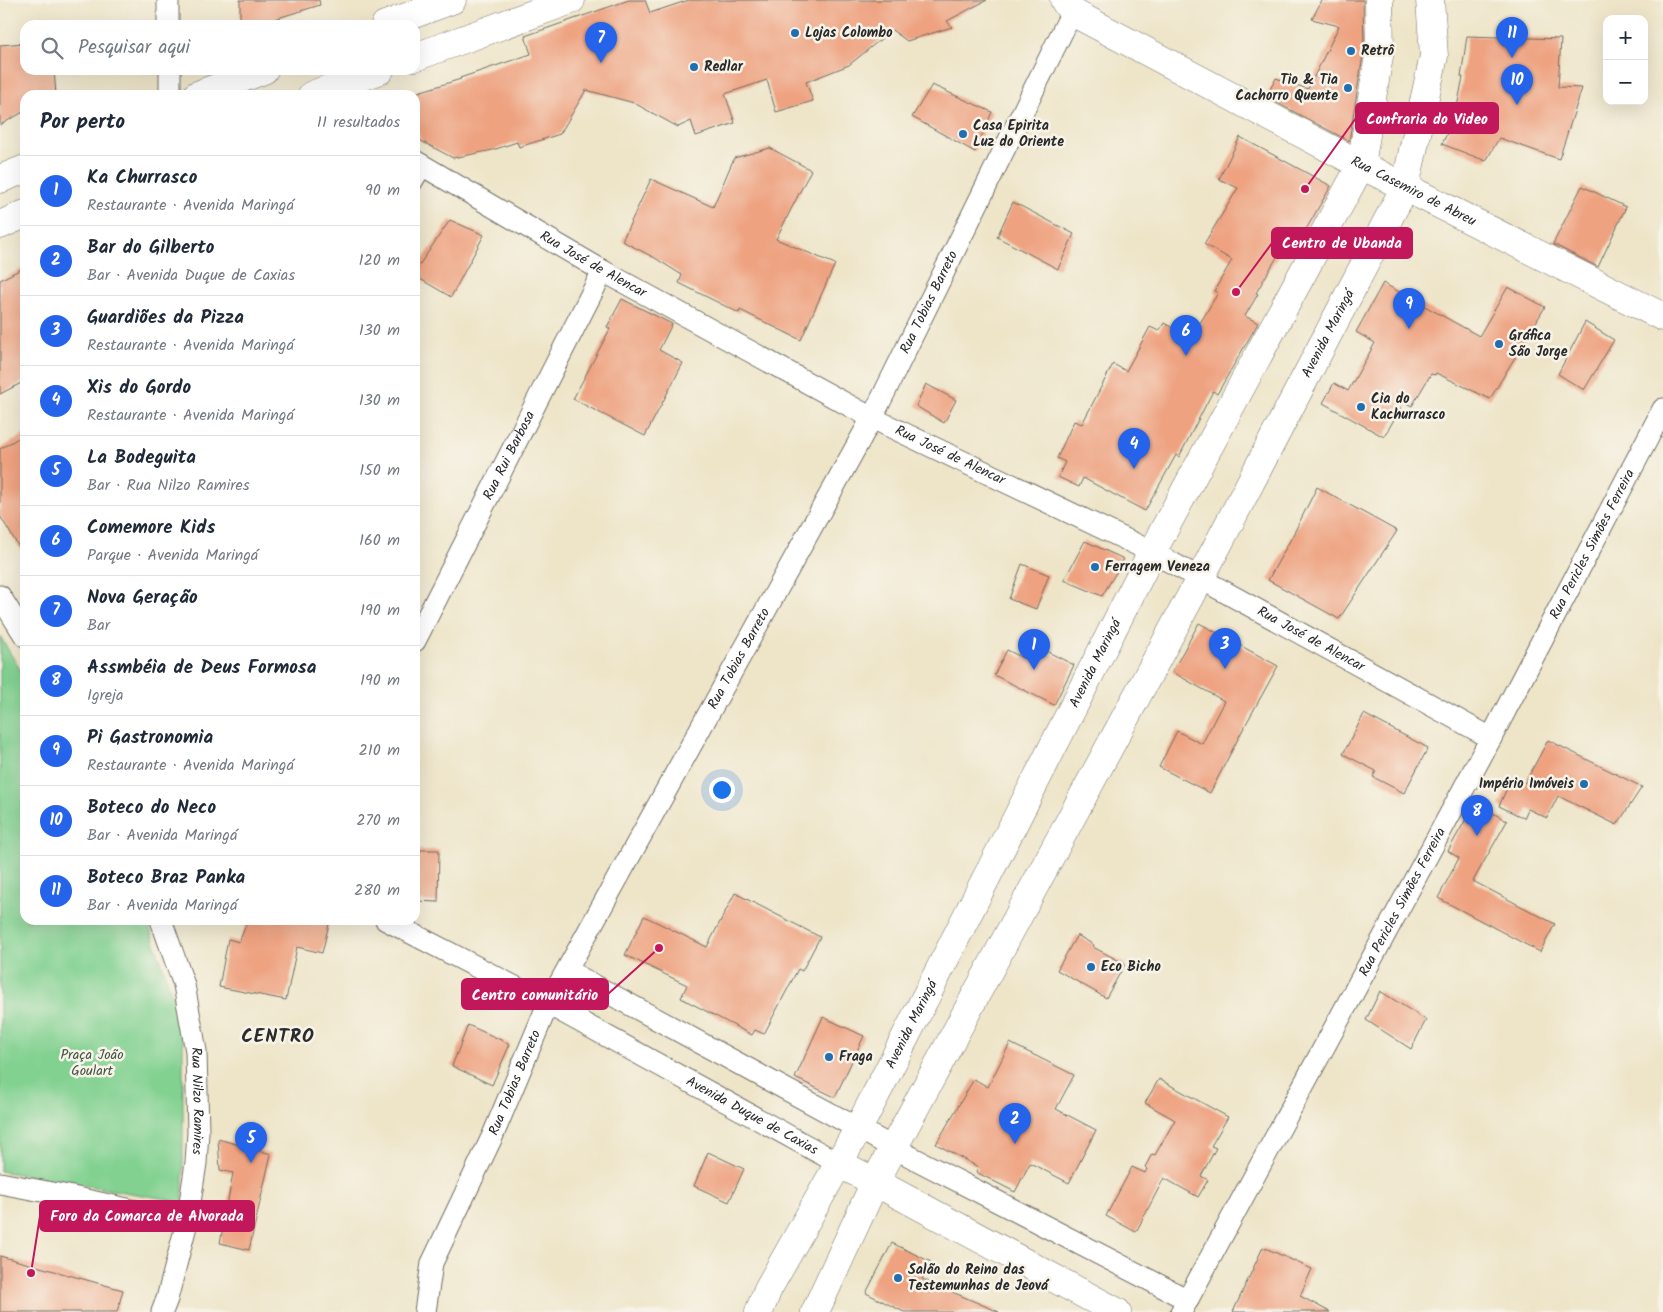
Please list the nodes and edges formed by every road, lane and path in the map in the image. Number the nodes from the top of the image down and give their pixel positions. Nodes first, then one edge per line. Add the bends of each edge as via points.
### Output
1 (168, 0) edge
2 (452, 0) edge
3 (571, 0) edge
4 (1379, 0) edge
5 (1430, 0) edge
6 (1068, 6) edge
7 (168, 20) edge
8 (398, 20) edge
9 (420, 55) edge
10 (170, 75) edge
11 (251, 75) edge
12 (366, 75) edge
13 (170, 90) edge
14 (210, 90) edge
15 (326, 90) edge
16 (420, 164) edge
17 (1361, 165) junction
18 (20, 170) edge
19 (0, 179) edge
20 (1405, 186) junction
21 (20, 216) edge
22 (0, 225) edge
23 (603, 271) junction
24 (1663, 317) edge
25 (1663, 409) edge
26 (872, 418) junction
27 (1152, 552) junction
28 (1200, 579) junction
29 (0, 596) edge
30 (20, 628) edge
31 (420, 631) edge
32 (1491, 738) junction
33 (163, 925) edge
34 (396, 925) edge
35 (568, 971) junction
36 (548, 1004) junction
37 (858, 1129) junction
38 (894, 1148) junction
39 (838, 1163) junction
40 (876, 1182) junction
41 (0, 1183) edge
42 (187, 1222) junction
43 (1184, 1306) edge
44 (162, 1312) edge
45 (424, 1312) edge
46 (759, 1312) edge
47 (815, 1312) edge
48 (1117, 1312) edge

1 - 7 street
2 - 8 main road
3 - 9 main road
4 - 17 main road, Avenida Maringá via 1380,50
5 - 20 main road, Avenida Maringá via 1434,56
6 - 17 main road, Rua Casemiro de Abreu
6 - 26 street, Rua Tobias Barreto
10 - 13 street
11 - 14 main road
12 - 15 main road
16 - 23 street, Rua José de Alencar
17 - 20 main road, Rua Casemiro de Abreu
17 - 27 main road, Avenida Maringá
18 - 19 main road
20 - 24 main road, Rua Casemiro de Abreu
20 - 28 main road, Avenida Maringá
21 - 22 main road
23 - 26 street, Rua José de Alencar
23 - 31 street, Rua Rui Barbosa
25 - 32 street, Rua Pericles Simões Ferreira
26 - 27 street, Rua José de Alencar
26 - 35 street, Rua Tobias Barreto
27 - 28 street, Rua José de Alencar
27 - 37 main road, Avenida Maringá
28 - 32 street, Rua José de Alencar
28 - 38 main road, Avenida Maringá
29 - 30 street
32 - 43 street, Rua Pericles Simões Ferreira
33 - 42 street, Rua Nilzo Ramires via 184,985 196,1051 198,1132
34 - 36 street, Avenida Duque de Caxias
35 - 36 street, Rua Tobias Barreto
35 - 37 street
36 - 39 street, Avenida Duque de Caxias
36 - 45 street, Rua Tobias Barreto via 493,1135 432,1263
37 - 38 street
37 - 39 main road, Avenida Maringá
38 - 40 main road, Avenida Maringá
38 - 43 street
39 - 40 main road, Avenida Duque de Caxias
39 - 46 main road, Avenida Maringá via 768,1289
40 - 47 main road, Avenida Maringá
40 - 48 main road, Avenida Duque de Caxias
41 - 42 street
42 - 44 street, Rua Nilzo Ramires

